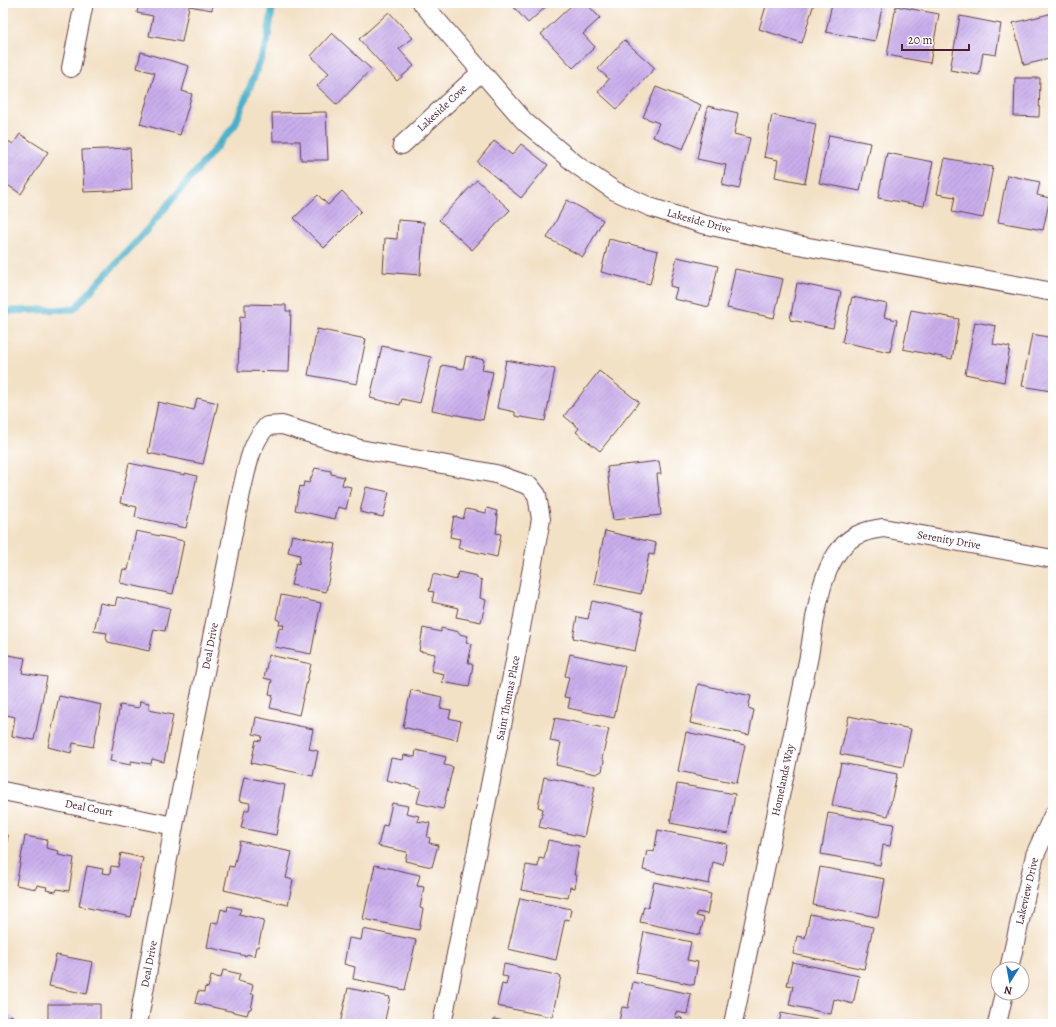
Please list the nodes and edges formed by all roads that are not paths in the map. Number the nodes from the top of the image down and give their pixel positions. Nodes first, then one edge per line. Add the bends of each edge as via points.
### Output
1 (84, 3) edge
2 (422, 3) edge
3 (71, 68) dead end
4 (481, 72) junction
5 (402, 145) dead end
6 (1053, 292) edge
7 (419, 461) joint
8 (847, 542) joint
9 (1053, 559) edge
10 (3, 791) edge
11 (1053, 815) edge
12 (174, 826) junction
13 (1011, 961) edge
14 (1002, 1001) edge
15 (138, 1024) edge
16 (442, 1024) edge
17 (733, 1024) edge
18 (997, 1024) edge

1 - 3 street
2 - 4 street, Lakeside Drive
4 - 5 street, Lakeside Cove
4 - 6 street, Lakeside Drive via 525,122 578,166 614,191 650,207 702,224 798,245
7 - 12 street, Deal Drive via 360,449 282,425 267,426 259,435 241,493
7 - 16 street, Saint Thomas Place via 496,474 530,486 537,495 541,519 513,674
8 - 9 street, Serenity Drive via 861,533 883,528
8 - 17 street, Homelands Way via 824,578 818,600 809,656
10 - 12 street, Deal Court
11 - 13 street, Lakeview Drive via 1035,855
12 - 15 street, Deal Drive
14 - 18 street

